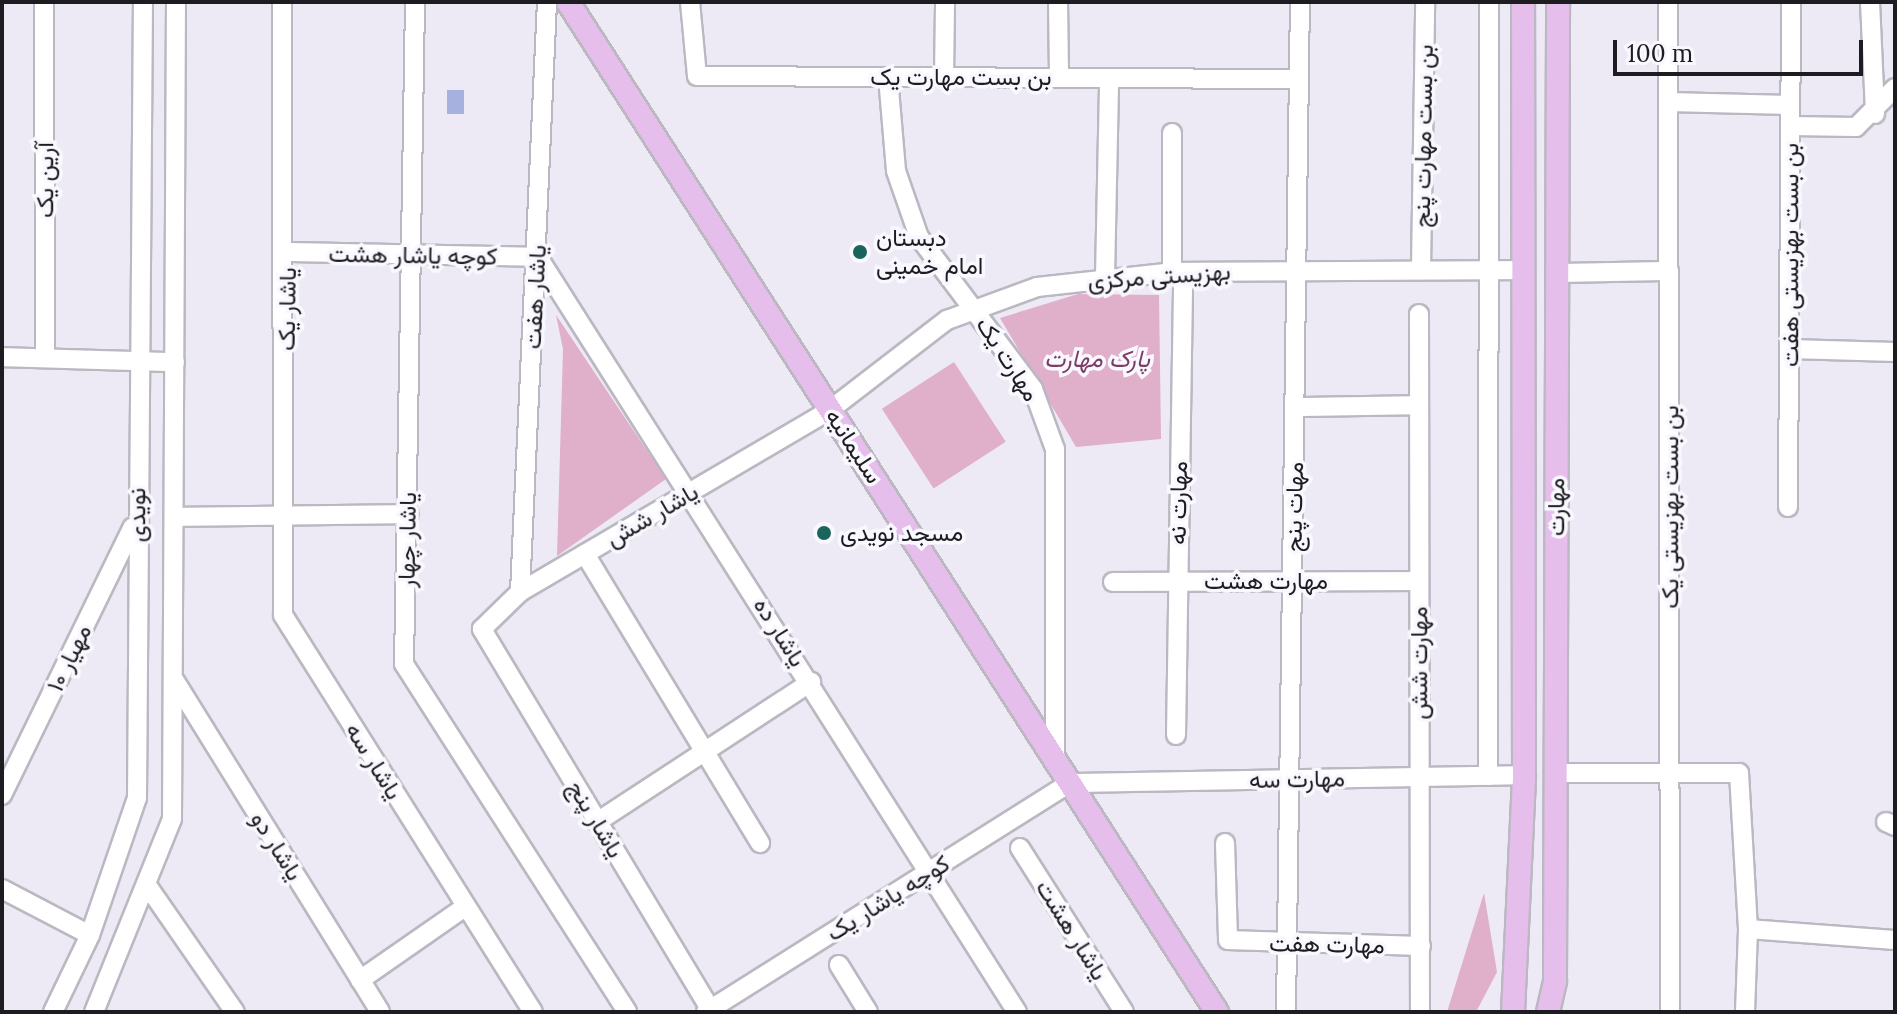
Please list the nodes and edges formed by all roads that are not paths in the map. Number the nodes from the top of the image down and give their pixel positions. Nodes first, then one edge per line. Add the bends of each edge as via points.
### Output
1 (44, 2) edge
2 (143, 2) edge
3 (176, 2) edge
4 (282, 2) edge
5 (415, 2) edge
6 (547, 2) edge
7 (568, 2) edge
8 (690, 2) edge
9 (945, 2) edge
10 (1058, 2) edge
11 (1300, 2) edge
12 (1425, 2) edge
13 (1489, 2) edge
14 (1523, 2) edge
15 (1558, 2) edge
16 (1668, 2) edge
17 (1791, 2) edge
18 (1870, 2) edge
19 (888, 77) junction
20 (944, 77) junction
21 (1059, 77) junction
22 (1109, 79) junction
23 (1299, 79) junction
24 (1895, 88) edge
25 (1668, 102) junction
26 (1790, 105) junction
27 (1875, 114) junction
28 (1790, 126) junction
29 (1172, 133) dead end
30 (287, 252) junction
31 (411, 254) junction
32 (538, 257) junction
33 (1421, 269) junction
34 (1298, 270) junction
35 (1492, 270) junction
36 (1525, 270) junction
37 (1669, 271) junction
38 (1178, 272) junction
39 (1556, 273) junction
40 (1105, 277) junction
41 (976, 309) junction
42 (1419, 314) dead end
43 (1790, 349) junction
44 (1895, 352) edge
45 (2, 357) edge
46 (45, 358) junction
47 (137, 359) junction
48 (175, 362) junction
49 (1419, 405) junction
50 (1296, 407) junction
51 (830, 410) junction
52 (692, 491) junction
53 (1788, 507) dead end
54 (285, 512) junction
55 (409, 514) junction
56 (176, 517) junction
57 (136, 521) junction
58 (585, 554) junction
59 (1293, 580) junction
60 (1177, 581) junction
61 (1419, 581) junction
62 (1113, 582) dead end
63 (520, 592) junction
64 (283, 615) joint
65 (482, 629) joint
66 (174, 680) junction
67 (811, 682) junction
68 (1176, 735) dead end
69 (705, 753) junction
70 (1055, 759) junction
71 (1669, 770) junction
72 (1556, 773) junction
73 (1524, 775) junction
74 (1488, 776) junction
75 (1419, 777) junction
76 (1290, 779) junction
77 (1070, 783) junction
78 (2, 795) edge
79 (597, 822) junction
80 (760, 843) dead end
81 (1225, 843) dead end
82 (1020, 848) dead end
83 (929, 872) junction
84 (149, 888) junction
85 (2, 889) edge
86 (465, 907) junction
87 (1748, 929) junction
88 (90, 935) junction
89 (1895, 940) edge
90 (1288, 943) junction
91 (1421, 946) junction
92 (839, 965) dead end
93 (360, 980) junction
94 (710, 1011) edge
95 (53, 1012) edge
96 (94, 1012) edge
97 (235, 1012) edge
98 (380, 1012) edge
99 (533, 1012) edge
100 (627, 1012) edge
101 (868, 1012) edge
102 (1017, 1012) edge
103 (1124, 1012) edge
104 (1217, 1012) edge
105 (1286, 1012) edge
106 (1420, 1012) edge
107 (1513, 1012) edge
108 (1548, 1012) edge
109 (1670, 1012) edge
110 (1745, 1012) edge

1 - 46 street, آرین یک
2 - 47 street, نویدی
3 - 48 street, نویدی
4 - 30 street, یاشار یک
5 - 31 street, یاشار چهار
6 - 32 street, یاشار هفت
7 - 51 main road, سلیمانیه
8 - 19 street, بن بست مهارت یک via 697,76
9 - 20 street
10 - 21 street
11 - 23 street, مهات پنج
12 - 33 street, بن بست مهارت پنج
13 - 35 street
14 - 36 main road, مهارت
15 - 39 main road, مهارت
16 - 25 street, بن بست بهزیستی یک
17 - 26 street, بن بست بهزیستی هفت
18 - 27 street
19 - 20 street, بن بست مهارت یک
19 - 41 street, مهارت یک via 896,171 919,237
20 - 21 street, بن بست مهارت یک
21 - 22 street, بن بست مهارت یک
22 - 23 street, بن بست مهارت یک
22 - 40 street
23 - 34 street, مهات پنج
24 - 27 street
25 - 26 street
25 - 37 street, بن بست بهزیستی یک
26 - 28 street, بن بست بهزیستی هفت
27 - 28 street via 1835,130
28 - 43 street, بن بست بهزیستی هفت
29 - 38 street, مهارت نه
30 - 31 street, کوچه یاشار هشت
30 - 54 street, یاشار یک
31 - 32 street, کوچه یاشار هشت
31 - 55 street, یاشار چهار
32 - 52 street, یاشار ده
32 - 63 street, یاشار هفت
33 - 34 street, بهزیستی مرکزی
33 - 35 street, بهزیستی مرکزی
34 - 38 street, بهزیستی مرکزی
34 - 50 street, مهات پنج
35 - 36 street, بهزیستی مرکزی
35 - 74 street
36 - 39 main road
36 - 73 main road, مهارت
37 - 39 street
37 - 71 street, بن بست بهزیستی یک
38 - 40 street, بهزیستی مرکزی
38 - 60 street, مهارت نه
39 - 72 main road, مهارت
40 - 41 street, بهزیستی مرکزی via 1037,287
41 - 51 street, بهزیستی مرکزی via 947,320
41 - 70 street, مهارت یک via 1033,389 1055,449
42 - 49 street, مهارت شش
43 - 44 street
43 - 53 street, بن بست بهزیستی هفت
45 - 46 street
46 - 47 street
47 - 48 street
47 - 57 street, نویدی
48 - 56 street, نویدی
49 - 50 street
49 - 61 street, مهارت شش
50 - 59 street, مهات پنج
51 - 52 street, یاشار شش
51 - 70 main road, سلیمانیه
52 - 58 street, یاشار شش
52 - 67 street, یاشار ده
54 - 55 street
54 - 56 street
54 - 64 street, یاشار یک
55 - 100 street, یاشار چهار via 404,664
56 - 66 street, نویدی
57 - 78 street, مهیار ۱۰
57 - 88 street, نویدی via 137,798
58 - 63 street, یاشار شش
58 - 69 street
59 - 60 street, مهارت هشت
59 - 61 street, مهارت هشت
59 - 76 street, مهات پنج
60 - 62 street, مهارت هشت
60 - 68 street, مهارت نه
61 - 75 street, مهارت شش
63 - 65 street, یاشار شش
64 - 86 street, یاشار سه
65 - 79 street, یاشار پنج
66 - 84 street, نویدی via 172,819
66 - 93 street, یاشار دو
67 - 69 street
67 - 83 street, یاشار ده
69 - 79 street
69 - 80 street
70 - 77 main road, سلیمانیه
71 - 72 street
71 - 87 street via 1739,773
71 - 109 street, بن بست بهزیستی یک
72 - 73 main road
72 - 108 main road, مهارت via 1555,981
73 - 74 street, مهارت سه
73 - 107 main road, مهارت
74 - 75 street, مهارت سه
75 - 76 street, مهارت سه
75 - 91 street, مهارت شش
76 - 77 street, مهارت سه
76 - 90 street, مهات پنج
77 - 83 street, کوچه یاشار یک
77 - 104 main road, سلیمانیه
79 - 94 street, یاشار پنج
81 - 90 street, مهارت هفت via 1227,935 1233,942
82 - 103 street, یاشار هشت
83 - 94 street, کوچه یاشار یک
83 - 102 street, یاشار ده
84 - 96 street, نویدی
84 - 97 street
85 - 88 street
86 - 93 street
86 - 99 street, یاشار سه
87 - 89 street
87 - 110 street
88 - 95 street, نویدی
90 - 91 street, مهارت هفت
90 - 105 street, مهات پنج
91 - 106 street, مهارت شش
92 - 101 street
93 - 98 street, یاشار دو

